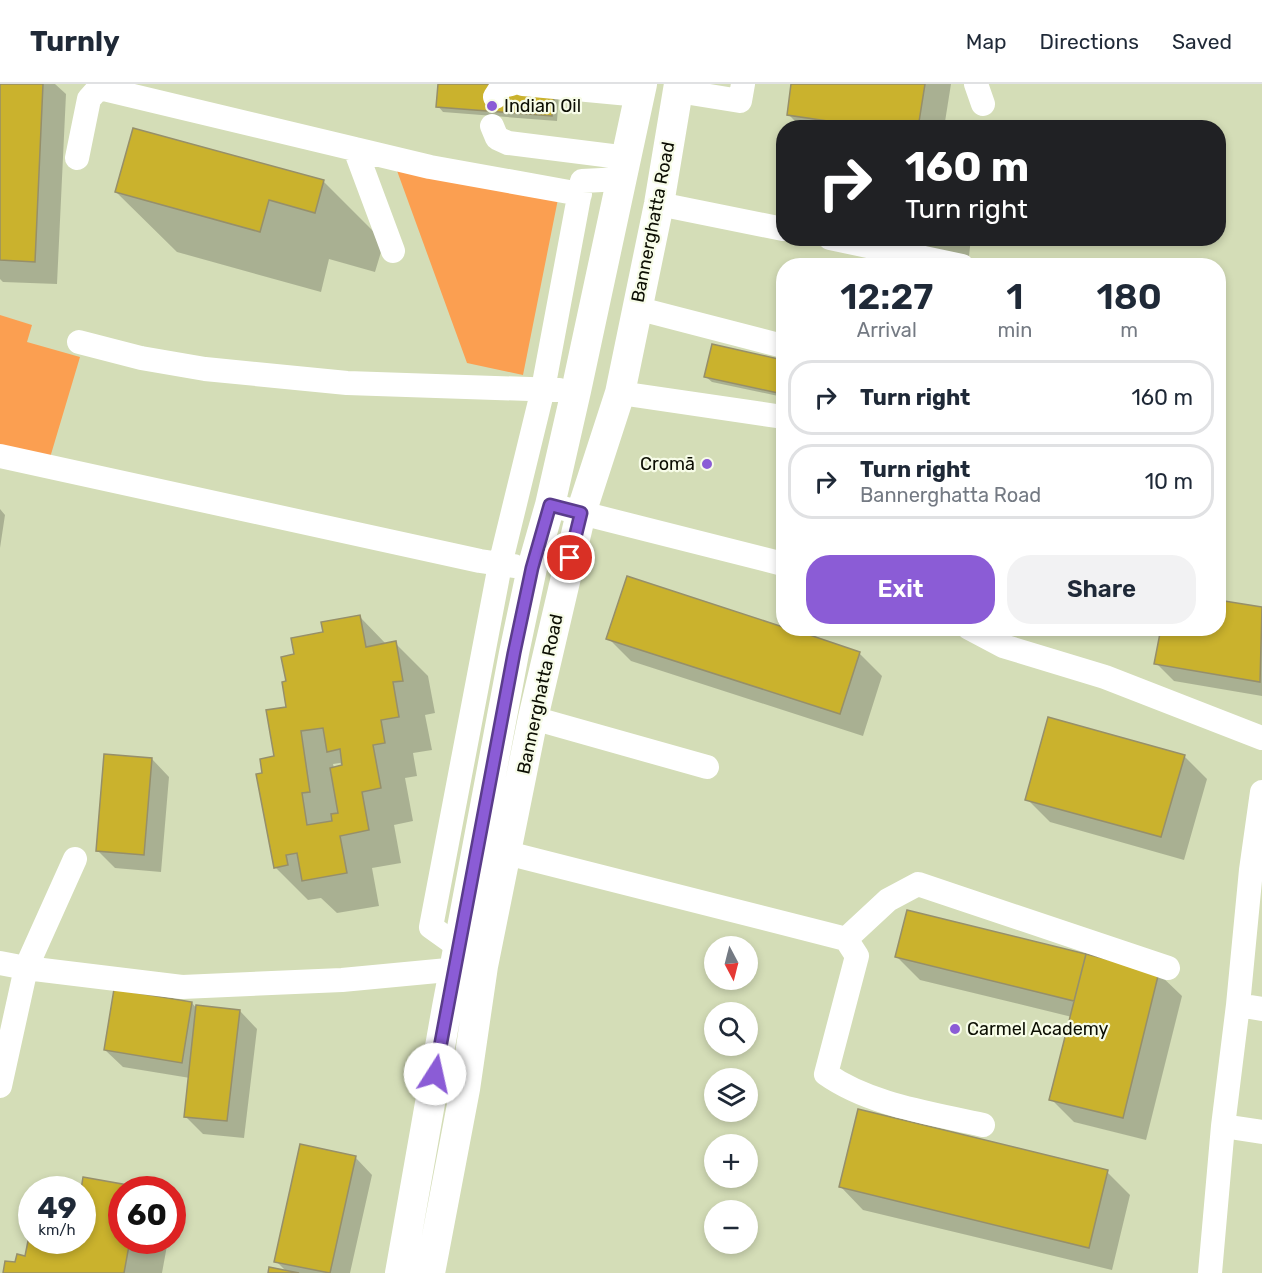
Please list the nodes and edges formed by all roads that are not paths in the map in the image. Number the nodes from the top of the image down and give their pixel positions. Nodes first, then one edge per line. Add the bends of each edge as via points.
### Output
1 (523, 84) edge
2 (743, 84) edge
3 (679, 88) edge
4 (641, 90) edge
5 (492, 126) dead end
6 (355, 149) junction
7 (77, 158) dead end
8 (625, 168) junction
9 (580, 194) junction
10 (659, 204) junction
11 (776, 228) edge
12 (868, 246) edge
13 (393, 251) dead end
14 (924, 258) edge
15 (636, 308) junction
16 (79, 342) dead end
17 (776, 344) edge
18 (543, 389) junction
19 (576, 391) junction
20 (620, 393) junction
21 (776, 416) edge
22 (0, 456) edge
23 (550, 505) junction
24 (581, 513) junction
25 (776, 562) edge
26 (500, 565) junction
27 (532, 568) junction
28 (984, 636) edge
29 (533, 718) junction
30 (1262, 738) edge
31 (707, 767) dead end
32 (1262, 792) edge
33 (507, 853) junction
34 (75, 859) dead end
35 (1256, 871) edge
36 (846, 939) junction
37 (465, 961) junction
38 (0, 963) edge
39 (26, 968) junction
40 (1168, 968) dead end
41 (1238, 1005) junction
42 (1262, 1009) edge
43 (0, 1086) edge
44 (983, 1125) dead end
45 (1223, 1126) junction
46 (1262, 1132) edge
47 (400, 1273) edge
48 (430, 1273) edge
49 (1210, 1273) edge

1 - 4 street
2 - 3 street via 740,100
3 - 10 main road, Bannerghatta Road
4 - 8 main road
5 - 8 street via 497,138 508,143
6 - 7 street via 104,89 97,90 89,99
6 - 9 street via 461,174
6 - 13 street
8 - 9 street via 582,182
8 - 19 main road
9 - 18 street
10 - 11 street
10 - 15 main road, Bannerghatta Road
12 - 14 street
15 - 17 street
15 - 20 main road, Bannerghatta Road
16 - 18 street via 205,369 347,382
18 - 19 street
18 - 26 street
19 - 23 main road
20 - 21 street
20 - 24 main road, Bannerghatta Road
22 - 26 street
23 - 24 street
23 - 27 main road
24 - 25 street
24 - 29 main road, Bannerghatta Road
26 - 27 street
26 - 37 street via 431,927
27 - 37 main road via 512,664
28 - 30 street via 1003,646 1105,677
29 - 31 street
29 - 33 main road, Bannerghatta Road
32 - 35 street
33 - 36 street
33 - 37 main road, Bannerghatta Road
34 - 39 street
35 - 41 street
36 - 40 street via 888,900 918,884
36 - 44 street via 857,956 826,1074 843,1087 874,1099
37 - 39 street via 342,980 182,987
37 - 47 main road
37 - 48 main road, Bannerghatta Road via 465,1089
38 - 39 street
39 - 43 street
41 - 42 street
41 - 45 street
45 - 46 street
45 - 49 street

